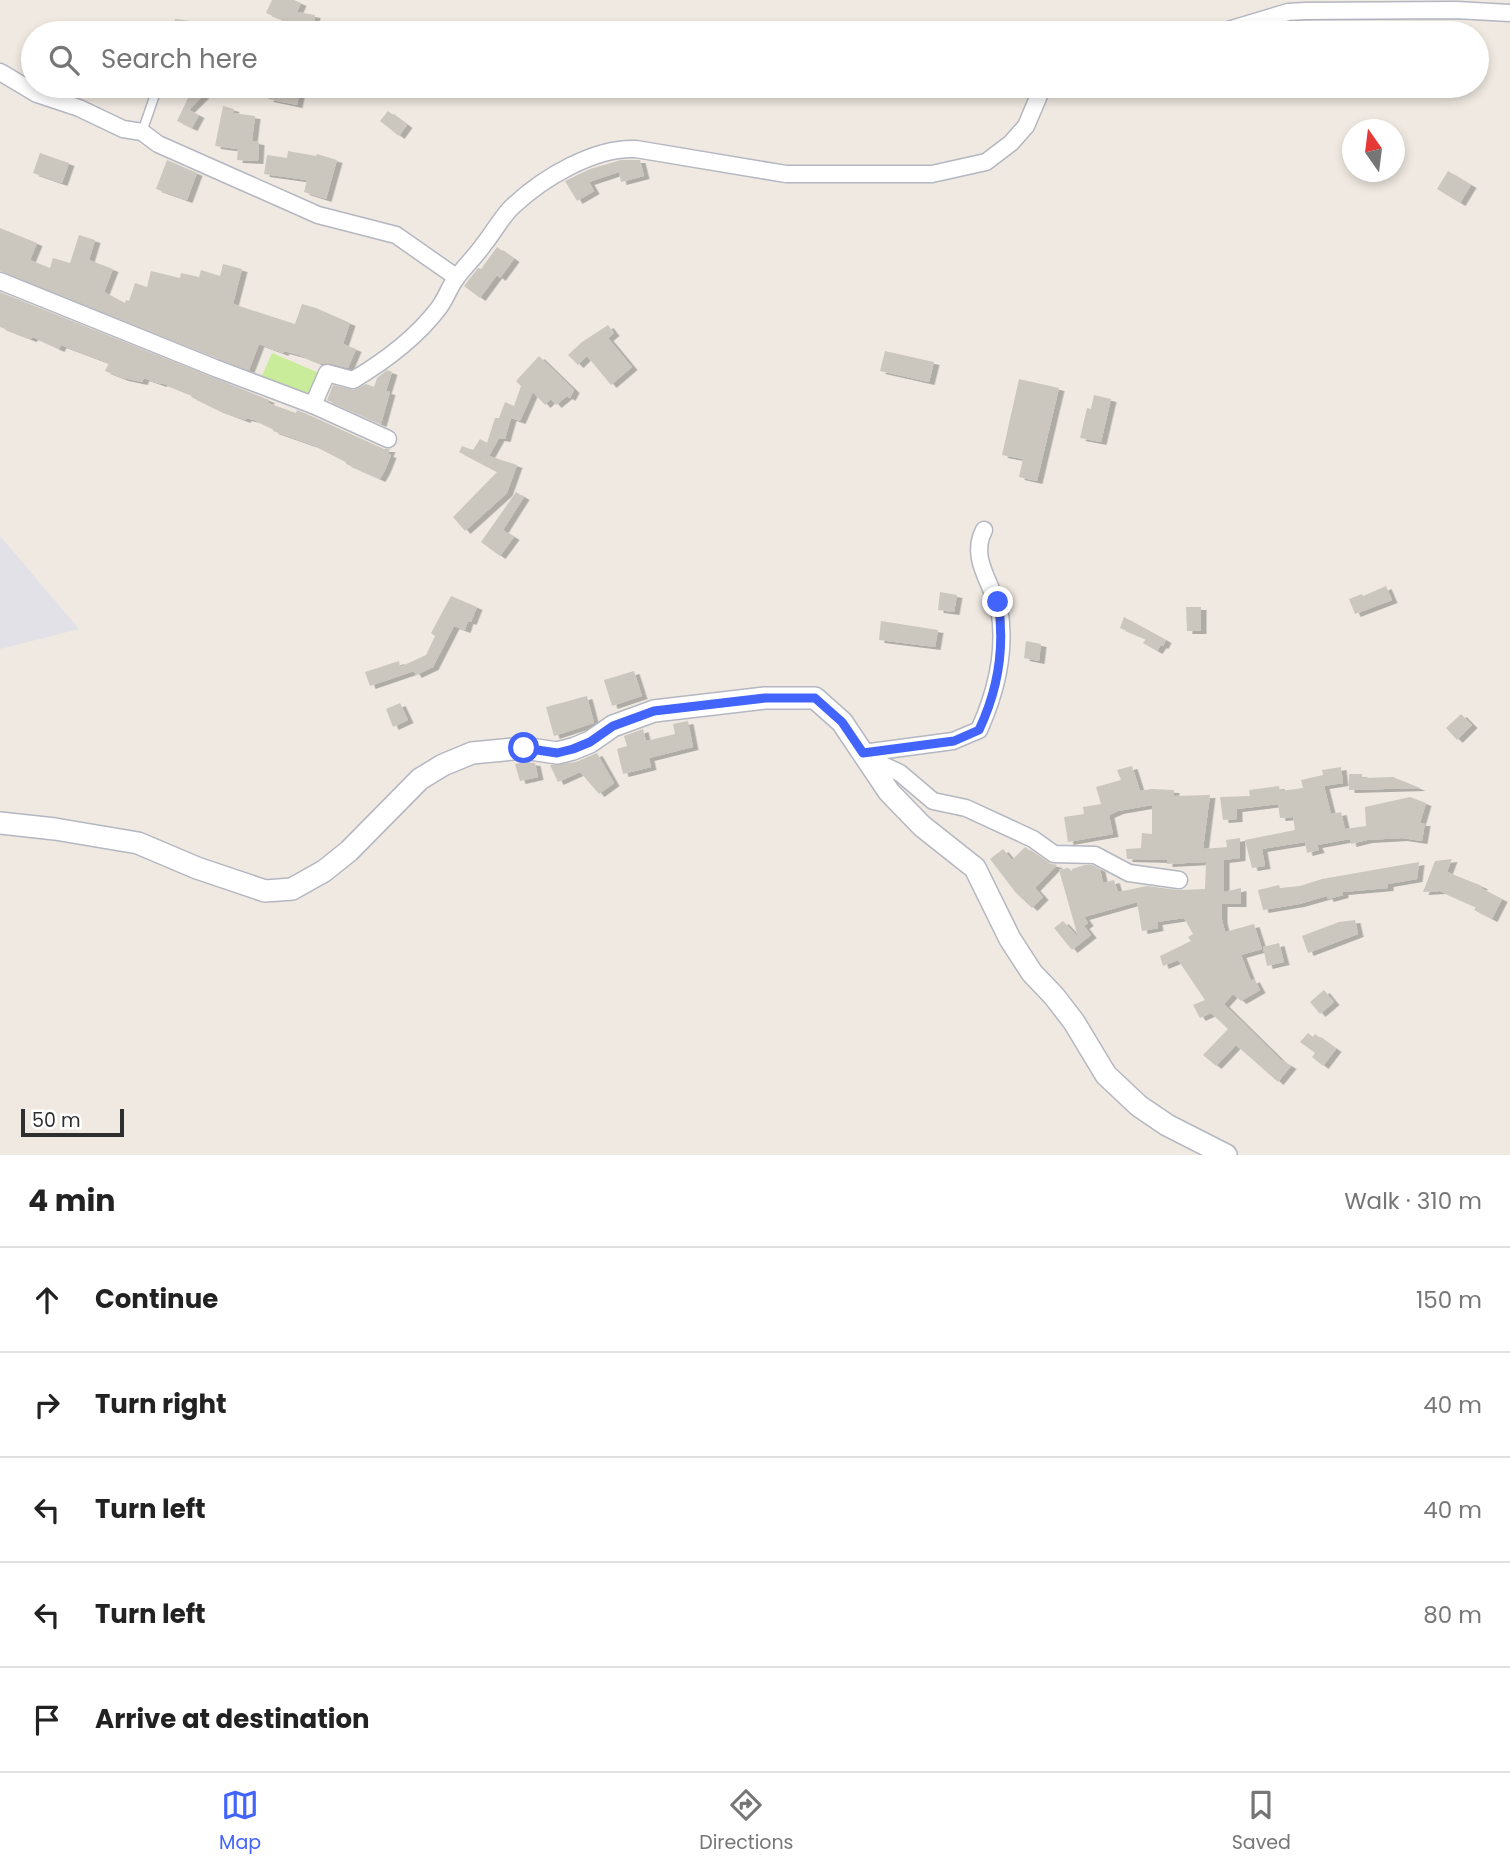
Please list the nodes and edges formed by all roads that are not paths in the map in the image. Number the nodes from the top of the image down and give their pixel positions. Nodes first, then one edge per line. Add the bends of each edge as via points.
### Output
1 (1510, 13) edge
2 (1258, 21) edge
3 (0, 72) edge
4 (21, 84) edge
5 (49, 98) edge
6 (154, 98) edge
7 (1038, 98) edge
8 (142, 132) junction
9 (456, 277) junction
10 (0, 281) edge
11 (313, 405) junction
12 (387, 439) dead end
13 (984, 530) dead end
14 (865, 755) junction
15 (0, 823) edge
16 (1180, 880) dead end
17 (1226, 1155) edge

1 - 2 street via 1305,11
3 - 4 street
5 - 8 street via 123,129
6 - 8 lane
7 - 9 street via 1026,126 986,162 932,174 786,174 636,149 604,152 579,162 512,207
8 - 9 street via 158,144 318,215 396,235
9 - 11 street via 439,308 408,342 353,380 327,373
10 - 11 street
11 - 12 street
13 - 14 street via 978,557 998,602 1002,625 997,683 979,730 954,741
14 - 15 street via 842,722 815,698 654,711 613,726 573,749 472,753 443,765 420,779 349,852 324,871 292,888 265,891 138,843
14 - 16 street via 900,773 933,801 966,808 1054,853 1095,855 1129,873
14 - 17 street via 889,792 922,827 975,868 1010,939 1074,1022 1106,1075 1148,1113

